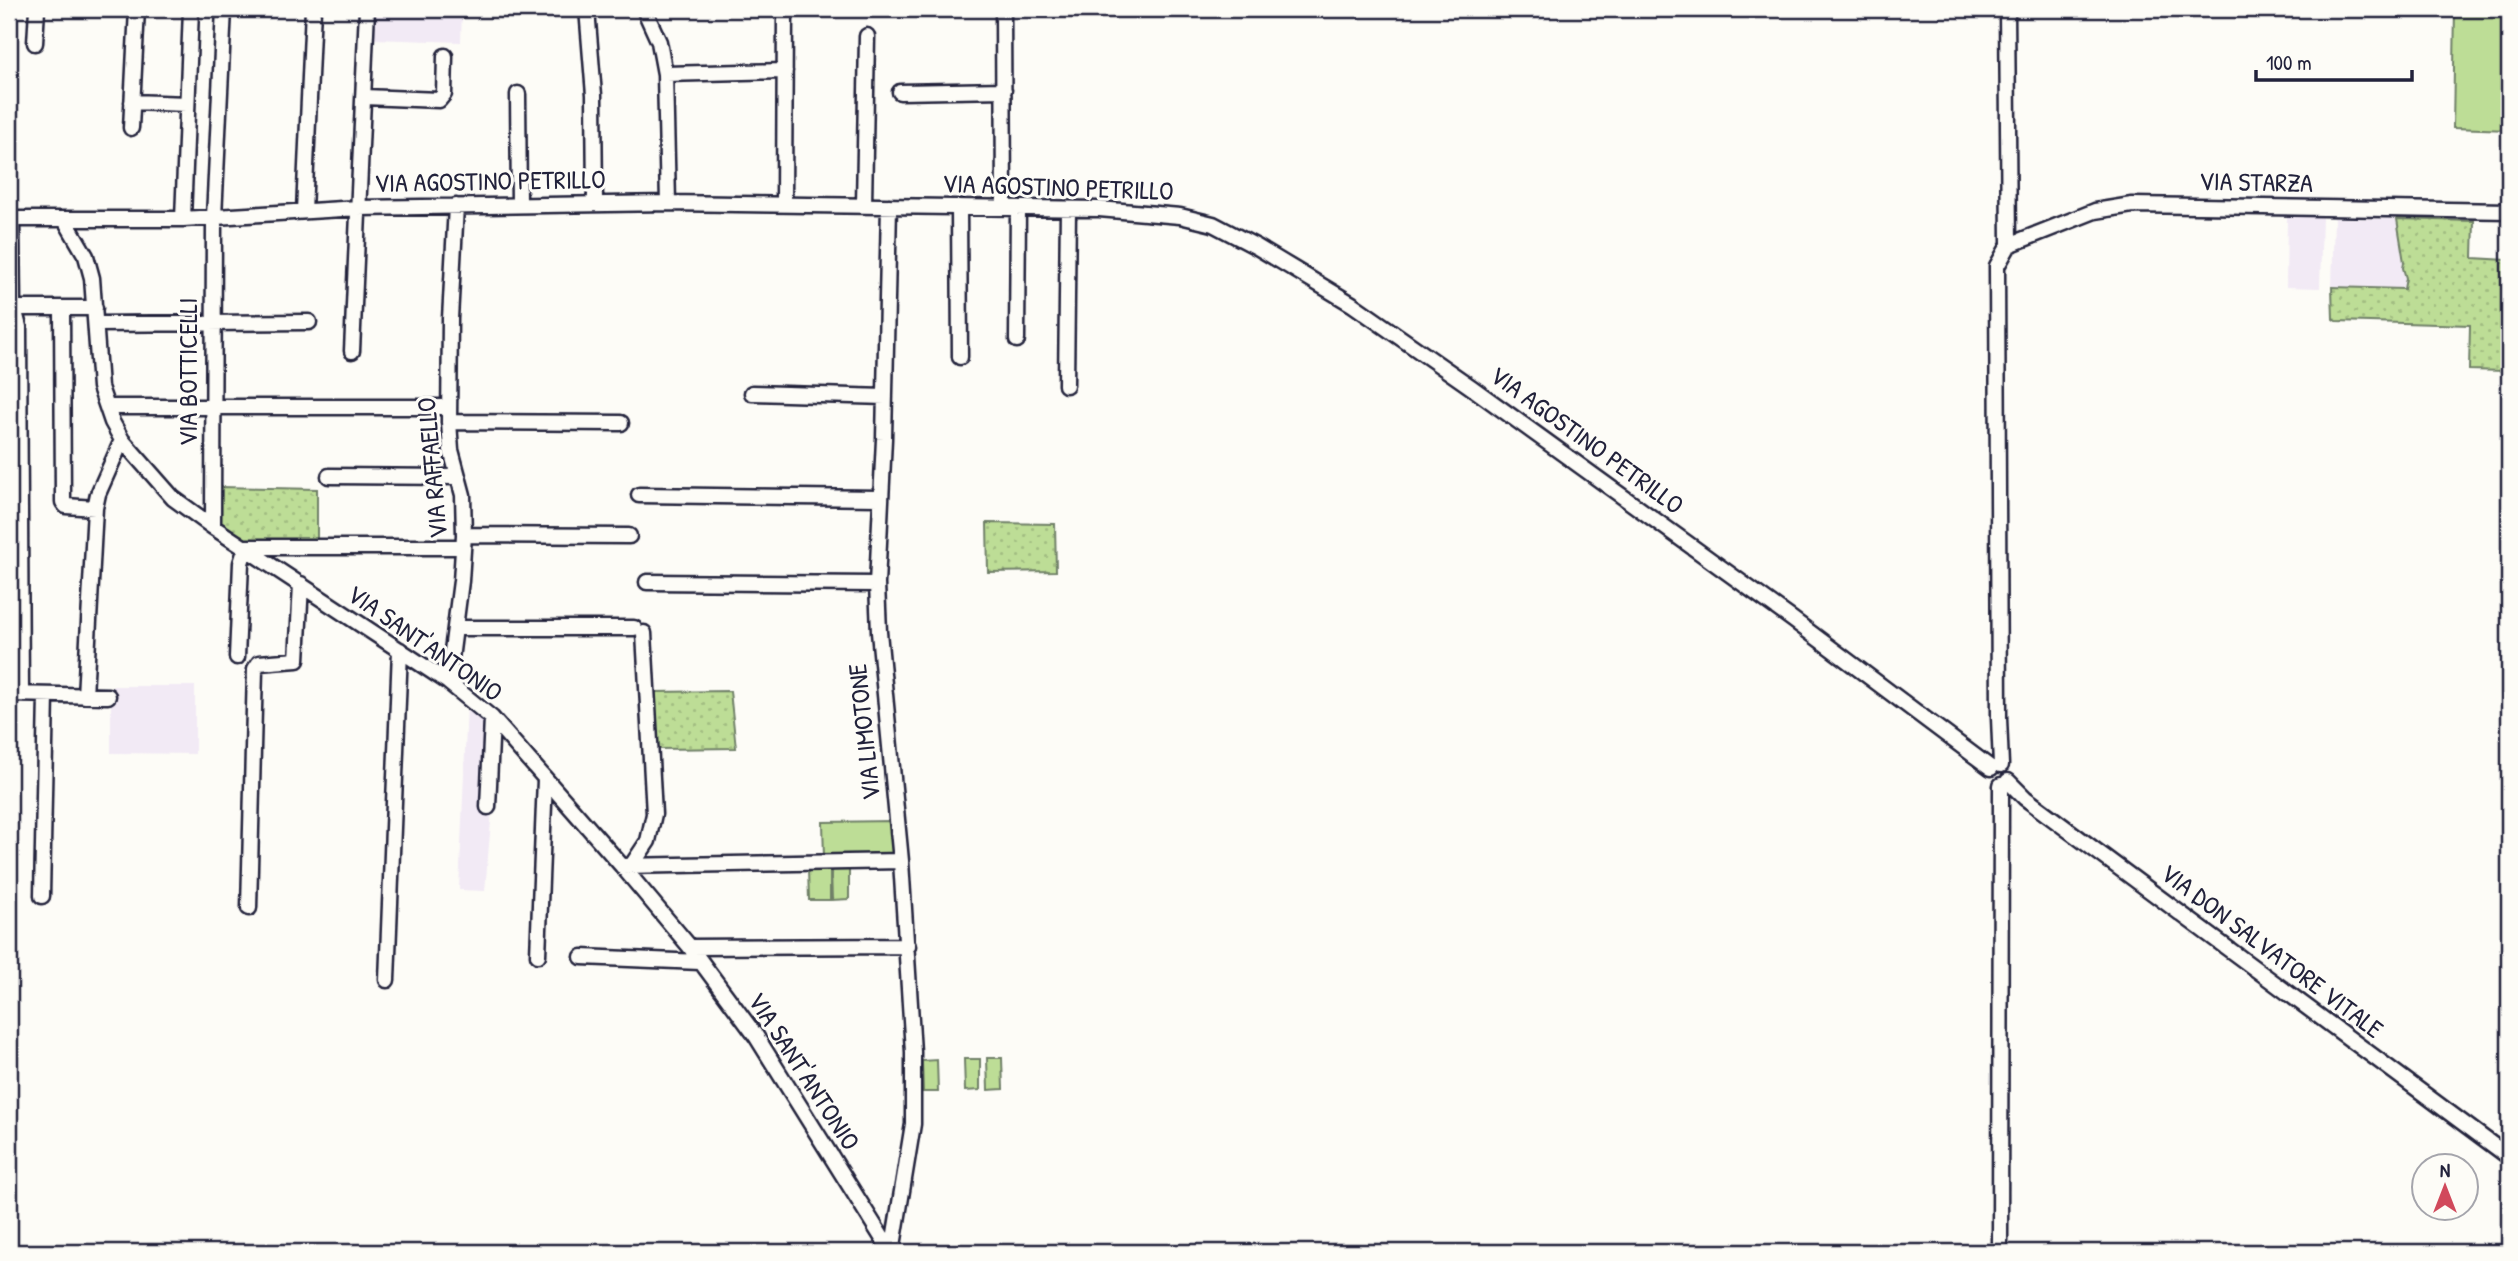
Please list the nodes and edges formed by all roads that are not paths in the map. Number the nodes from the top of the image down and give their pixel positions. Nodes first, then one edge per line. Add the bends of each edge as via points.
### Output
1 (37, 9) edge
2 (136, 9) edge
3 (191, 9) edge
4 (224, 9) edge
5 (313, 9) edge
6 (367, 9) edge
7 (587, 9) edge
8 (644, 9) edge
9 (785, 9) edge
10 (1003, 9) edge
11 (2007, 9) edge
12 (867, 36) dead end
13 (35, 43) dead end
14 (445, 56) dead end
15 (785, 71) junction
16 (665, 74) junction
17 (1004, 90) junction
18 (900, 92) dead end
19 (518, 94) dead end
20 (364, 97) junction
21 (132, 102) junction
22 (187, 104) junction
23 (131, 128) dead end
24 (668, 203) junction
25 (595, 204) junction
26 (784, 204) junction
27 (519, 205) junction
28 (864, 205) junction
29 (456, 206) junction
30 (889, 206) junction
31 (959, 207) junction
32 (1011, 207) junction
33 (358, 208) junction
34 (1068, 209) junction
35 (304, 212) junction
36 (2509, 212) edge
37 (214, 217) junction
38 (10, 219) edge
39 (183, 219) junction
40 (65, 220) junction
41 (2010, 245) junction
42 (11, 309) edge
43 (61, 309) junction
44 (95, 316) junction
45 (213, 323) junction
46 (309, 323) dead end
47 (1017, 340) dead end
48 (352, 351) dead end
49 (960, 357) dead end
50 (1066, 385) dead end
51 (752, 393) dead end
52 (885, 397) junction
53 (107, 407) junction
54 (212, 407) junction
55 (449, 414) junction
56 (621, 423) dead end
57 (122, 440) junction
58 (330, 476) dead end
59 (458, 477) junction
60 (639, 495) dead end
61 (880, 498) junction
62 (95, 508) junction
63 (213, 527) junction
64 (629, 536) dead end
65 (464, 541) junction
66 (246, 547) junction
67 (647, 582) dead end
68 (877, 583) junction
69 (301, 584) junction
70 (455, 628) junction
71 (400, 650) junction
72 (237, 657) dead end
73 (448, 682) junction
74 (15, 694) edge
75 (46, 695) junction
76 (85, 696) junction
77 (107, 696) dead end
78 (492, 718) junction
79 (1996, 767) junction
80 (545, 779) junction
81 (2004, 783) junction
82 (488, 807) dead end
83 (901, 860) junction
84 (627, 865) junction
85 (42, 895) dead end
86 (249, 908) dead end
87 (908, 946) junction
88 (690, 947) junction
89 (538, 955) dead end
90 (582, 957) dead end
91 (700, 962) junction
92 (387, 980) dead end
93 (2509, 1157) edge
94 (892, 1252) edge
95 (2000, 1252) edge

1 - 13 street
2 - 21 street
3 - 22 street
4 - 37 street, VIA BOTTICELLI
5 - 35 street
6 - 20 street
7 - 25 street
8 - 16 street via 659,42
9 - 15 street
10 - 17 street
11 - 41 street
12 - 28 street
14 - 20 street via 444,94 439,100
15 - 16 street
15 - 26 street
16 - 24 street
17 - 18 street
17 - 32 street
19 - 27 street
20 - 33 street
21 - 22 street
21 - 23 street
22 - 39 street
24 - 25 street, VIA AGOSTINO PETRILLO
24 - 26 street, VIA AGOSTINO PETRILLO
25 - 27 street, VIA AGOSTINO PETRILLO
26 - 28 street, VIA AGOSTINO PETRILLO
27 - 29 street, VIA AGOSTINO PETRILLO
28 - 30 street, VIA AGOSTINO PETRILLO
29 - 33 street, VIA AGOSTINO PETRILLO
29 - 55 street, VIA RAFFAELLO
30 - 31 street, VIA AGOSTINO PETRILLO
30 - 52 street, VIA LIMOTONE
31 - 32 street, VIA AGOSTINO PETRILLO
31 - 49 street
32 - 34 street, VIA AGOSTINO PETRILLO
32 - 47 street
33 - 35 street, VIA AGOSTINO PETRILLO
33 - 48 street
34 - 50 street
34 - 79 street, VIA AGOSTINO PETRILLO via 1180,216 1213,224 1281,261 1352,304 1596,476 1977,758
35 - 37 street, VIA AGOSTINO PETRILLO
36 - 41 street, VIA STARZA via 2132,205 2095,212
37 - 39 street, VIA AGOSTINO PETRILLO
37 - 45 street, VIA BOTTICELLI
38 - 40 street, VIA AGOSTINO PETRILLO
38 - 42 street
39 - 40 street, VIA AGOSTINO PETRILLO
40 - 44 street, VIA SANT'ANTONIO via 86,256
41 - 79 street via 1997,266
42 - 43 street
42 - 74 street via 19,327
43 - 44 street
43 - 62 street via 63,502
44 - 45 street
44 - 53 street, VIA SANT'ANTONIO via 100,387
45 - 46 street
45 - 54 street, VIA BOTTICELLI
51 - 52 street
52 - 61 street, VIA LIMOTONE
53 - 54 street
53 - 57 street, VIA SANT'ANTONIO
54 - 55 street
54 - 63 street, VIA BOTTICELLI
55 - 56 street
55 - 59 street, VIA RAFFAELLO
57 - 62 street
57 - 63 street, VIA SANT'ANTONIO via 173,498
58 - 59 street
59 - 65 street, VIA RAFFAELLO
60 - 61 street
61 - 68 street, VIA LIMOTONE
62 - 76 street
63 - 66 street, VIA SANT'ANTONIO
64 - 65 street
65 - 66 street
65 - 70 street, VIA RAFFAELLO
66 - 69 street, VIA SANT'ANTONIO
66 - 72 street via 241,563
67 - 68 street
68 - 83 street, VIA LIMOTONE
69 - 71 street, VIA SANT'ANTONIO
69 - 86 street via 297,660 259,663 256,669
70 - 73 street, VIA RAFFAELLO
70 - 84 street via 639,630 654,814 648,841
71 - 73 street, VIA SANT'ANTONIO
71 - 92 street
73 - 78 street, VIA SANT'ANTONIO
74 - 75 street
75 - 76 street
75 - 85 street
76 - 77 street
78 - 80 street, VIA SANT'ANTONIO
78 - 82 street
79 - 81 street via 1988,773 1990,782
80 - 84 street, VIA SANT'ANTONIO
80 - 89 street
81 - 93 street, VIA DON SALVATORE VITALE
81 - 95 street
83 - 84 street
83 - 87 street, VIA LIMOTONE
84 - 88 street, VIA SANT'ANTONIO
87 - 88 street
87 - 94 street, VIA LIMOTONE via 913,1124
88 - 91 street, VIA SANT'ANTONIO
90 - 91 street
91 - 94 street, VIA SANT'ANTONIO via 756,1036

